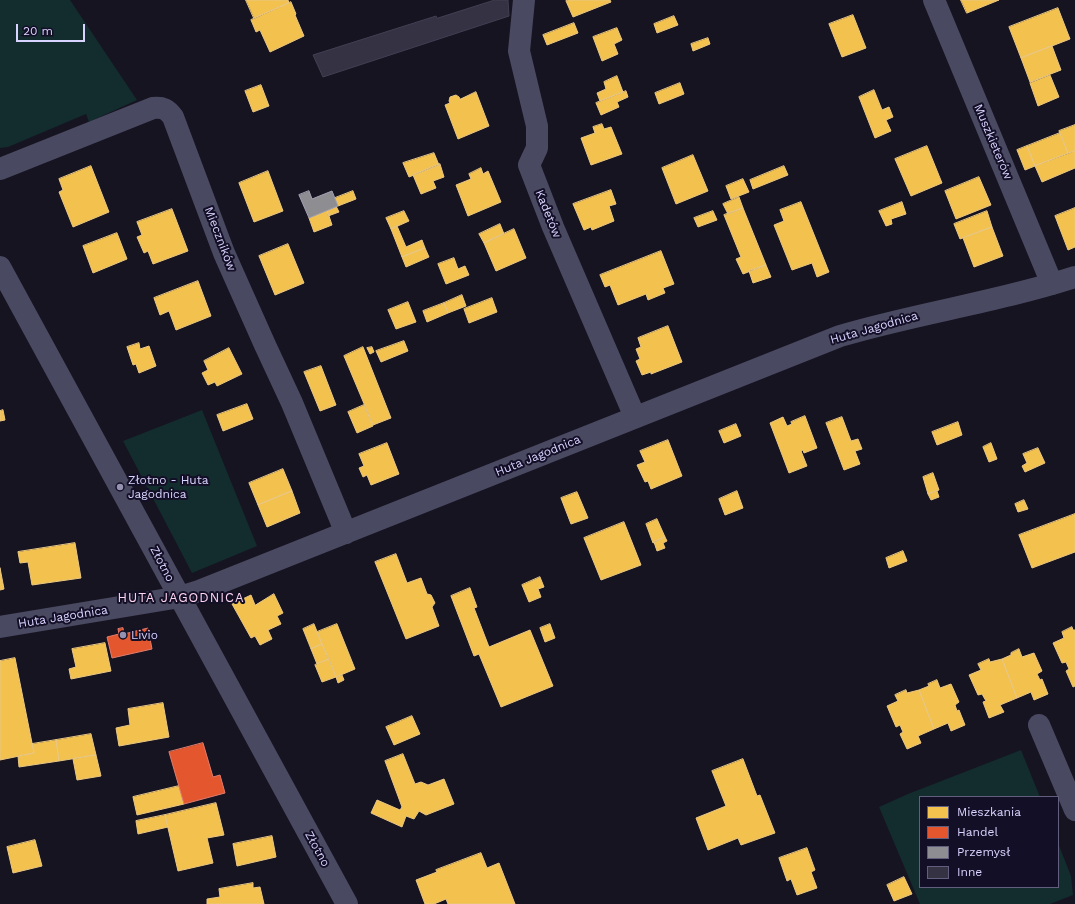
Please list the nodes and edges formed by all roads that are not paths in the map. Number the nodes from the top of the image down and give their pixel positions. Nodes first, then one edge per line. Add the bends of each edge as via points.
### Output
1 (524, 0) edge
2 (934, 0) edge
3 (0, 169) edge
4 (0, 267) edge
5 (1075, 277) edge
6 (1052, 284) junction
7 (636, 417) junction
8 (346, 532) junction
9 (180, 597) junction
10 (0, 627) edge
11 (1039, 725) dead end
12 (1075, 810) edge
13 (348, 904) edge

1 - 7 street, Kadetów via 519,51 537,126 538,148 529,165 553,227
2 - 6 street, Muszkieterów
3 - 8 street, Mieczników via 153,108 161,107 168,110 173,117 227,259 292,403
4 - 9 street, Złotno
5 - 6 street, Huta Jagodnica
6 - 7 street, Huta Jagodnica via 840,336
7 - 8 street, Huta Jagodnica
8 - 9 street, Huta Jagodnica
9 - 10 street, Huta Jagodnica
9 - 13 street, Złotno
11 - 12 street

